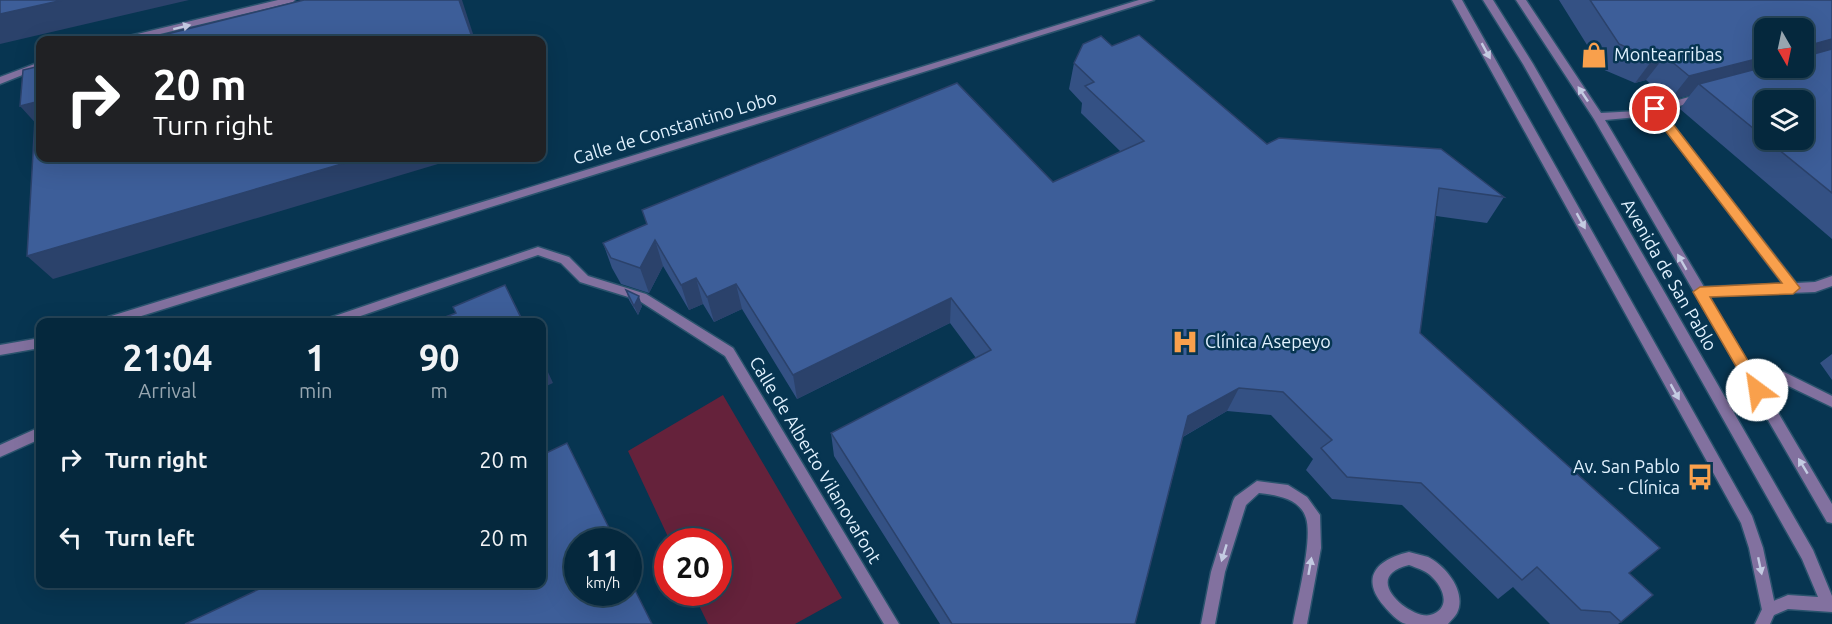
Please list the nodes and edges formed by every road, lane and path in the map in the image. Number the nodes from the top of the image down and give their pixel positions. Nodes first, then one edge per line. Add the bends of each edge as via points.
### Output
1 (290, 0) edge
2 (1149, 0) edge
3 (1457, 0) edge
4 (1488, 0) edge
5 (1521, 0) edge
6 (142, 36) edge
7 (36, 67) edge
8 (0, 81) edge
9 (1710, 95) edge
10 (1655, 109) junction
11 (1598, 117) junction
12 (1832, 280) edge
13 (1793, 288) junction
14 (1700, 292) junction
15 (121, 318) edge
16 (342, 318) edge
17 (36, 344) edge
18 (0, 350) edge
19 (1745, 370) junction
20 (1832, 402) edge
21 (36, 435) edge
22 (0, 451) edge
23 (1832, 517) edge
24 (1830, 604) edge
25 (1766, 617) edge
26 (892, 624) edge
27 (1208, 624) edge
28 (1300, 624) edge
29 (1430, 624) edge

6 -> 1 street
2 - 15 street, Calle de Constantino Lobo
3 -> 25 street via 1747,521 1756,548
4 - 24 street, Avenida de San Pablo via 1808,555
11 -> 5 street, Avenida de San Pablo
7 - 8 street
9 - 10 street
10 - 11 street
10 - 13 street
14 -> 11 street, Avenida de San Pablo
12 - 13 street via 1815,287
13 - 14 street
14 - 19 street, Avenida de San Pablo
16 - 26 street, Calle de Alberto Vilanovafont via 538,251 565,260 584,279 642,297 729,352
17 - 18 street
19 - 20 street via 1780,376
23 -> 19 street, Avenida de San Pablo
21 - 22 street
24 - 25 street via 1788,602
28 -> 27 street via 1314,548 1313,515 1302,501 1283,489 1257,487 1240,501 1218,572
29 - 29 street via 1450,612 1452,593 1447,582 1419,560 1389,564 1383,572 1383,593 1399,614

